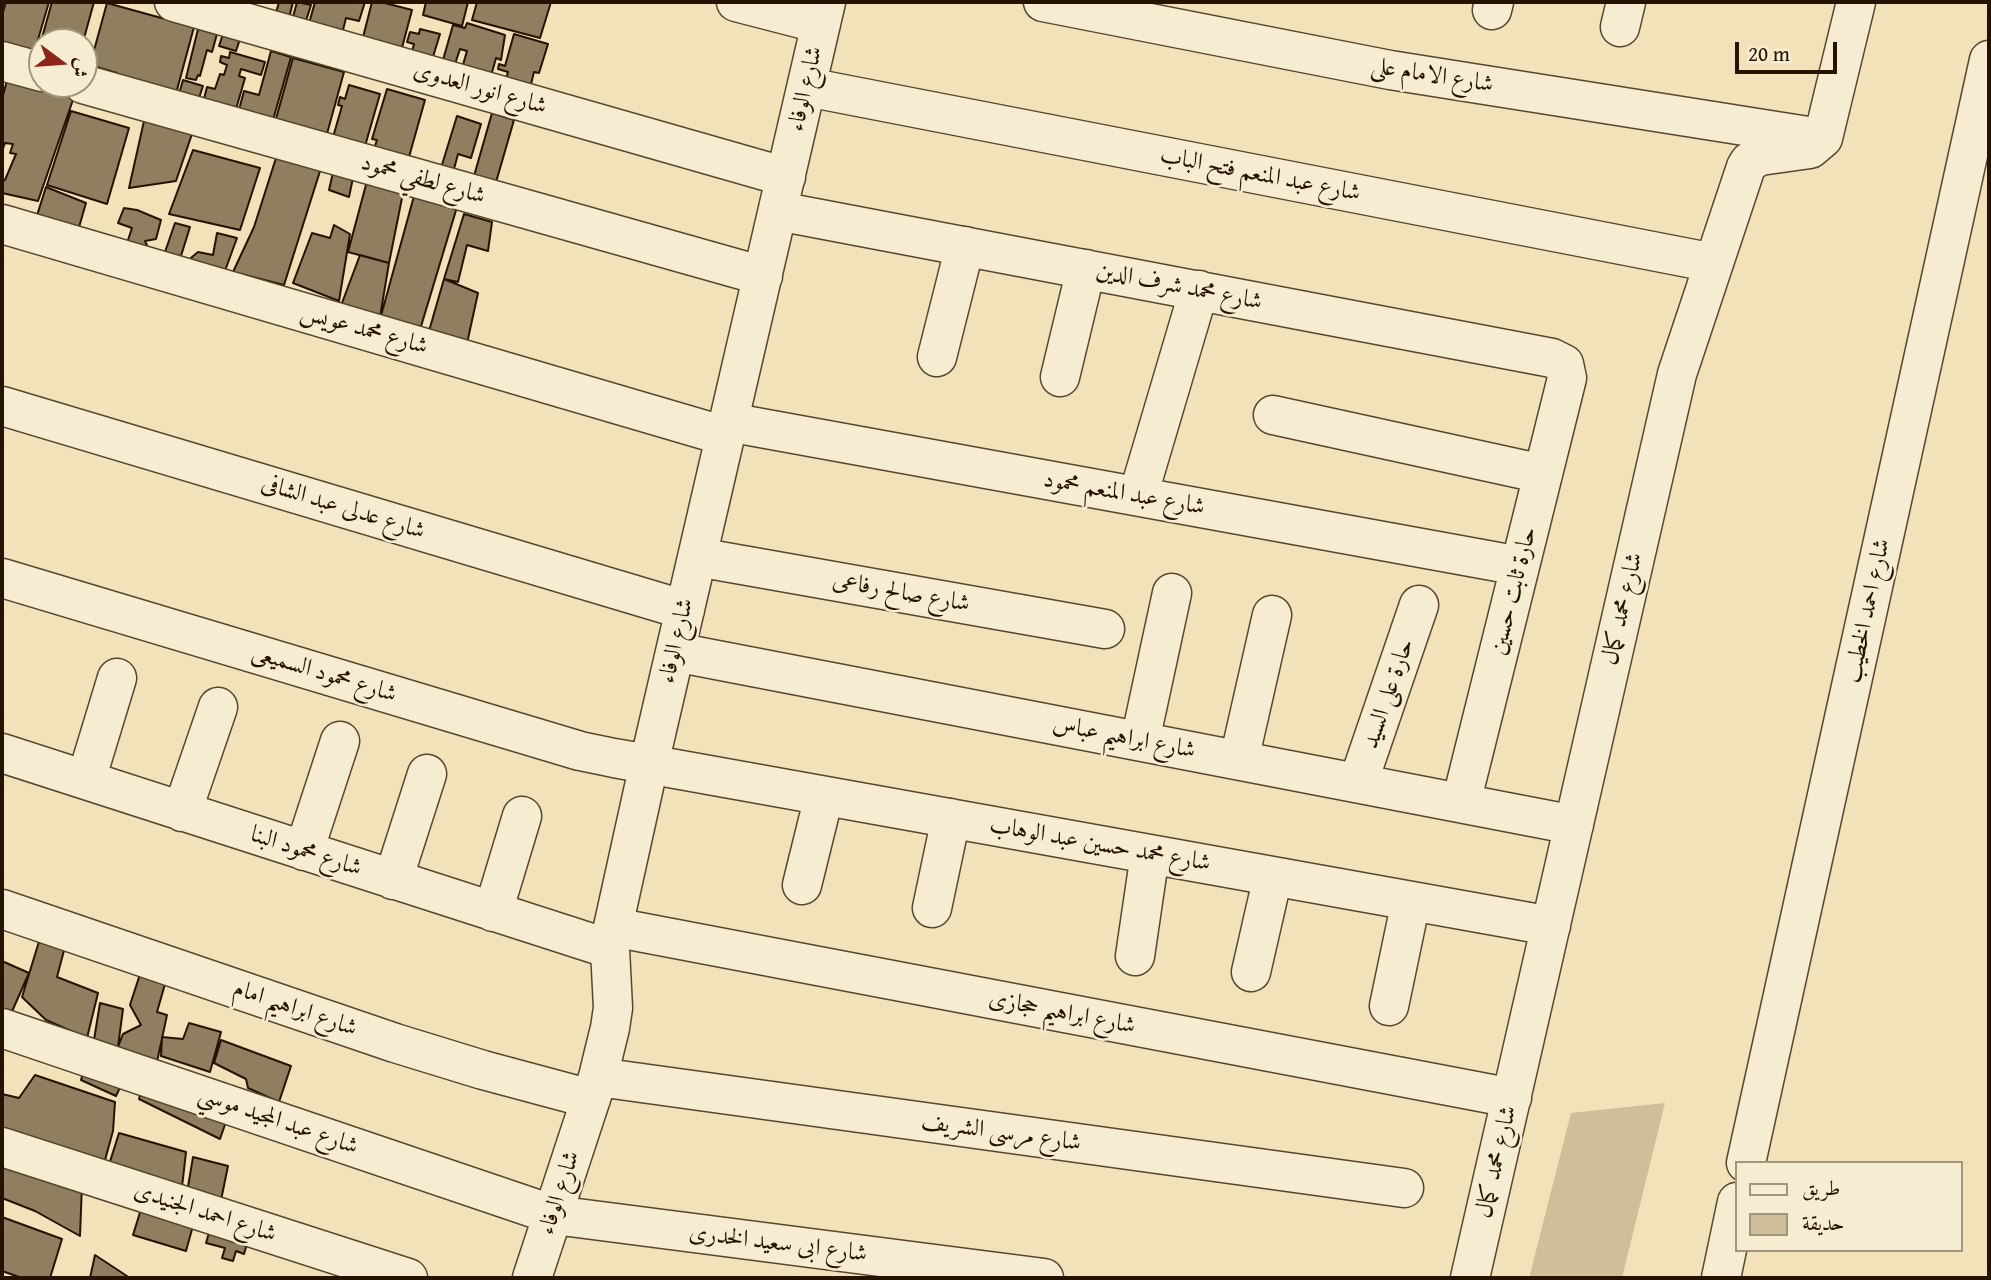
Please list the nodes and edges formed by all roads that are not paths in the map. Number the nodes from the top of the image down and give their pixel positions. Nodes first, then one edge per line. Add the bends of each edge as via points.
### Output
1 (174, 2) edge
2 (736, 2) edge
3 (1043, 2) edge
4 (1856, 2) edge
5 (824, 13) edge
6 (1989, 60) edge
7 (2, 61) edge
8 (28, 68) edge
9 (807, 87) junction
10 (98, 88) edge
11 (1823, 138) junction
12 (782, 194) junction
13 (2, 223) edge
14 (965, 246) junction
15 (1714, 264) junction
16 (1086, 269) junction
17 (763, 276) junction
18 (1199, 290) junction
19 (937, 357) dead end
20 (1060, 377) dead end
21 (1567, 379) joint
22 (2, 407) edge
23 (1273, 415) dead end
24 (727, 429) junction
25 (1543, 474) junction
26 (1138, 496) junction
27 (697, 557) junction
28 (1520, 566) junction
29 (2, 578) edge
30 (1172, 593) dead end
31 (1419, 605) dead end
32 (685, 610) junction
33 (1272, 615) dead end
34 (1105, 629) dead end
35 (675, 652) junction
36 (117, 678) dead end
37 (218, 707) dead end
38 (340, 741) dead end
39 (1140, 741) junction
40 (2, 753) edge
41 (1238, 760) junction
42 (649, 764) junction
43 (427, 774) dead end
44 (86, 780) junction
45 (1358, 783) junction
46 (824, 796) junction
47 (1461, 803) junction
48 (182, 811) junction
49 (522, 816) dead end
50 (951, 818) junction
51 (1574, 825) junction
52 (304, 851) junction
53 (1150, 854) junction
54 (1273, 876) junction
55 (393, 880) junction
56 (802, 885) dead end
57 (1411, 901) junction
58 (932, 908) dead end
59 (2, 909) edge
60 (493, 912) junction
61 (1551, 926) junction
62 (612, 938) junction
63 (1135, 956) dead end
64 (1251, 972) dead end
65 (1389, 1006) dead end
66 (2, 1028) edge
67 (594, 1088) junction
68 (1512, 1098) junction
69 (2, 1147) edge
70 (1746, 1161) edge
71 (1404, 1188) dead end
72 (1736, 1207) edge
73 (554, 1215) junction
74 (408, 1278) edge
75 (532, 1278) edge
76 (1044, 1278) edge
77 (1470, 1278) edge
78 (1721, 1278) edge

1 - 12 street, شارع انور العدوى
2 - 5 street
3 - 11 street, شارع الامام على via 1390,70
4 - 11 street
5 - 9 street, شارع الوفاء
6 - 70 street, شارع احمد الخطيب
7 - 8 street
9 - 12 street, شارع الوفاء
9 - 15 street, شارع عبد المنعم فتح الباب
10 - 17 street, شارع لطفي محمود
11 - 15 street, شارع محمد كمال via 1810,149 1760,156 1749,162
12 - 14 street, شارع محمد شرف الدين
12 - 17 street, شارع الوفاء
13 - 24 street, شارع محمد عويس
14 - 16 street, شارع محمد شرف الدين
14 - 19 street
15 - 51 street, شارع محمد كمال via 1677,374
16 - 18 street, شارع محمد شرف الدين
16 - 20 street
17 - 24 street, شارع الوفاء
18 - 21 street, شارع محمد شرف الدين via 1552,358 1564,364
18 - 26 street
21 - 25 street, حارة ثابت حسين
22 - 32 street, شارع عدلى عبد الشافى
23 - 25 street
24 - 26 street, شارع عبد المنعم محمود
24 - 27 street, شارع الوفاء
25 - 28 street, حارة ثابت حسين
26 - 28 street, شارع عبد المنعم محمود
27 - 32 street, شارع الوفاء
27 - 34 street, شارع صالح رفاعى
28 - 47 street, حارة ثابت حسين
29 - 42 street, شارع محمود السميعى via 580,751
30 - 39 street
31 - 45 street, حارة على السيد
32 - 35 street, شارع الوفاء
33 - 41 street
35 - 39 street, شارع ابراهيم عباس
35 - 42 street, شارع الوفاء
36 - 44 street
37 - 48 street
38 - 52 street
39 - 41 street, شارع ابراهيم عباس
40 - 44 street, شارع محمود البنا
41 - 45 street, شارع ابراهيم عباس
42 - 46 street, شارع محمد حسين عبد الوهاب
42 - 62 street, شارع الوفاء
43 - 55 street
44 - 48 street, شارع محمود البنا
45 - 47 street, شارع ابراهيم عباس
46 - 50 street, شارع محمد حسين عبد الوهاب
46 - 56 street
47 - 51 street, شارع ابراهيم عباس
48 - 52 street, شارع محمود البنا
49 - 60 street
50 - 53 street, شارع محمد حسين عبد الوهاب
50 - 58 street
51 - 61 street, شارع محمد كمال
52 - 55 street, شارع محمود البنا
53 - 54 street, شارع محمد حسين عبد الوهاب
53 - 63 street
54 - 57 street, شارع محمد حسين عبد الوهاب
54 - 64 street
55 - 60 street, شارع محمود البنا
57 - 61 street, شارع محمد حسين عبد الوهاب
57 - 65 street
59 - 67 street, شارع ابراهيم امام via 483,1070
60 - 62 street, شارع محمود البنا
61 - 68 street, شارع محمد كمال
62 - 67 street, شارع الوفاء via 613,1009
62 - 68 street, شارع ابراهيم حجازى
66 - 73 street, شارع عبد المجيد موسي
67 - 71 street, شارع مرسى الشريف
67 - 73 street, شارع الوفاء
68 - 77 street, شارع محمد كمال
69 - 74 street, شارع احمد الجنيدى
72 - 78 street
73 - 75 street, شارع الوفاء
73 - 76 street, شارع ابى سعيد الخدرى

